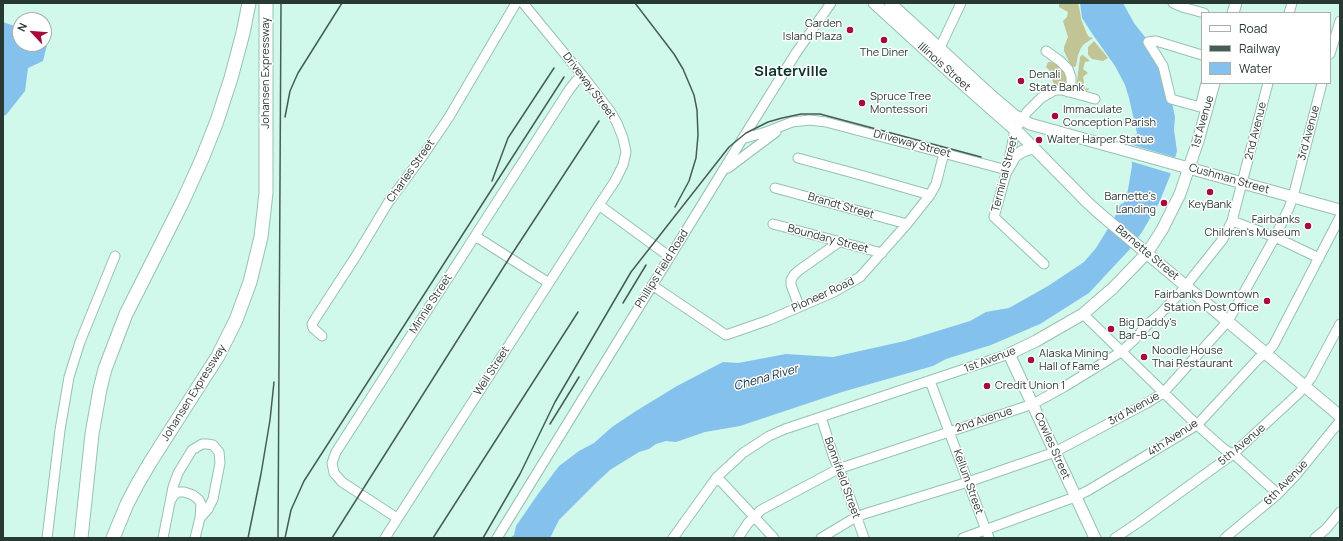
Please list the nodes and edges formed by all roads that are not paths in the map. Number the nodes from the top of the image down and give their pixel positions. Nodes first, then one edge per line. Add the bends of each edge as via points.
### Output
1 (249, 3) edge
2 (266, 3) edge
3 (516, 3) edge
4 (523, 3) edge
5 (831, 3) edge
6 (874, 3) edge
7 (890, 3) edge
8 (961, 3) edge
9 (1173, 3) edge
10 (1201, 12) edge
11 (1340, 21) edge
12 (940, 49) junction
13 (1333, 49) edge
14 (1046, 51) dead end
15 (1201, 55) edge
16 (935, 59) junction
17 (583, 76) junction
18 (1206, 84) edge
19 (1214, 84) edge
20 (1268, 84) edge
21 (1322, 84) edge
22 (1068, 92) junction
23 (1095, 99) dead end
24 (1022, 120) junction
25 (792, 122) junction
26 (1015, 130) junction
27 (742, 139) junction
28 (1033, 148) junction
29 (1118, 149) joint
30 (944, 153) junction
31 (798, 158) dead end
32 (1186, 167) junction
33 (1007, 170) junction
34 (720, 176) junction
35 (1242, 183) junction
36 (775, 188) dead end
37 (930, 195) junction
38 (1293, 197) junction
39 (599, 205) junction
40 (1340, 210) edge
41 (1340, 217) edge
42 (1232, 221) junction
43 (773, 224) dead end
44 (907, 224) junction
45 (475, 236) junction
46 (1275, 236) junction
47 (839, 242) junction
48 (882, 253) junction
49 (1147, 253) junction
50 (115, 256) dead end
51 (670, 257) junction
52 (1319, 258) junction
53 (1044, 264) dead end
54 (549, 283) junction
55 (652, 285) junction
56 (1186, 286) junction
57 (799, 306) junction
58 (1083, 314) junction
59 (1228, 321) junction
60 (1340, 324) edge
61 (322, 336) dead end
62 (1121, 352) junction
63 (1266, 352) junction
64 (1009, 354) junction
65 (930, 381) junction
66 (1305, 386) junction
67 (1163, 393) junction
68 (1033, 404) junction
69 (1340, 416) edge
70 (820, 417) junction
71 (1340, 421) edge
72 (1198, 425) junction
73 (950, 431) junction
74 (1055, 452) junction
75 (1233, 454) junction
76 (838, 469) junction
77 (717, 477) junction
78 (968, 482) junction
79 (1278, 494) junction
80 (1075, 497) junction
81 (170, 502) junction
82 (1340, 512) edge
83 (754, 517) junction
84 (857, 517) junction
85 (200, 518) junction
86 (397, 518) junction
87 (987, 534) edge
88 (46, 538) edge
89 (81, 538) edge
90 (113, 538) edge
91 (163, 538) edge
92 (195, 538) edge
93 (385, 538) edge
94 (497, 538) edge
95 (673, 538) edge
96 (738, 538) edge
97 (774, 538) edge
98 (821, 538) edge
99 (864, 538) edge
100 (962, 538) edge
101 (1095, 538) edge
102 (1115, 538) edge
103 (1225, 538) edge
104 (1315, 538) edge

1 - 89 highway, Johansen Expressway via 233,71 217,121 182,203 126,314 105,369 92,434
2 - 90 highway, Johansen Expressway via 266,193 261,237 250,282 236,320 221,350 138,483
3 - 61 street, Charles Street via 449,117 388,203 312,324
4 - 17 street, Driveway Street
5 - 27 street, Phillips Field Road
6 - 16 main road, Illinois Street
7 - 12 main road, Illinois Street
8 - 12 street
9 - 10 street
11 - 13 street
12 - 16 street
12 - 24 main road, Illinois Street
14 - 22 street via 1068,69 1071,83
15 - 18 street via 1148,42 1163,66 1171,99 1200,107
16 - 26 main road, Illinois Street
17 - 39 street, Driveway Street via 610,111 623,138 626,152 615,181
17 - 45 street, Minnie Street via 569,90
19 - 32 main road, 1st Avenue via 1198,141
20 - 35 street, 2nd Avenue
21 - 38 street, 3rd Avenue
22 - 23 street
22 - 24 street via 1055,90 1049,93 1041,98
24 - 26 street
24 - 29 main road, Illinois Street
25 - 27 street, Driveway Street
25 - 30 street, Driveway Street via 826,122
25 - 34 street, Driveway Street via 734,162
26 - 28 main road, Barnette Street
26 - 33 street, Terminal Street
27 - 34 street, Phillips Field Road
28 - 33 main road via 1023,150 1015,156
28 - 49 main road, Barnette Street via 1099,213
29 - 32 main road, Cushman Street
30 - 33 street, Driveway Street
30 - 37 street, Pioneer Road via 936,184
31 - 37 street
32 - 35 main road, Cushman Street
32 - 49 main road, 1st Avenue via 1180,194 1172,212
33 - 53 street, Terminal Street via 994,217
34 - 51 street, Phillips Field Road
35 - 38 main road, Cushman Street
35 - 42 street, 2nd Avenue
36 - 44 street, Brandt Street
37 - 44 street, Pioneer Road
38 - 40 main road, Cushman Street
38 - 46 street, 3rd Avenue
39 - 51 street
39 - 54 street, Well Street
41 - 52 street, 4th Avenue
42 - 46 street
42 - 56 street, 2nd Avenue via 1218,246
43 - 47 street, Boundary Street
44 - 48 street, Pioneer Road
45 - 54 street
45 - 86 street, Minnie Street via 343,440 332,463 334,473 342,482
46 - 52 street
46 - 59 street, 3rd Avenue
47 - 48 street, Boundary Street
47 - 57 street via 794,275 791,285
48 - 57 street, Pioneer Road via 860,277 834,292
49 - 56 main road, Barnette Street
49 - 58 main road, 1st Avenue
50 - 88 street via 80,342 69,377
51 - 55 street, Phillips Field Road
52 - 63 street, 4th Avenue via 1273,346
54 - 86 street, Well Street
55 - 57 street, Pioneer Road via 726,335
55 - 94 street, Phillips Field Road
56 - 59 main road, Barnette Street
56 - 62 street, 2nd Avenue
58 - 62 street
58 - 64 main road, 1st Avenue
59 - 63 main road, Barnette Street
59 - 67 street, 3rd Avenue
60 - 66 street, 5th Avenue
62 - 67 street
62 - 68 street, 2nd Avenue
63 - 66 main road, Barnette Street
63 - 72 street, 4th Avenue
64 - 65 street, 1st Avenue
64 - 68 main road, Cowles Street
65 - 70 street, 1st Avenue
65 - 73 street, Kellum Street
66 - 69 main road, Barnette Street
66 - 75 street, 5th Avenue
67 - 72 street
67 - 74 street, 3rd Avenue
68 - 73 street, 2nd Avenue
68 - 74 main road, Cowles Street
70 - 76 street, Bonnifield Street
70 - 77 street, 1st Avenue via 769,436 743,453
71 - 79 street, 6th Avenue
72 - 75 street
72 - 80 street, 4th Avenue
73 - 76 street, 2nd Avenue
73 - 78 street, Kellum Street
74 - 78 street, 3rd Avenue
74 - 80 main road, Cowles Street
75 - 79 street
75 - 102 street, 5th Avenue
76 - 83 street, 2nd Avenue via 770,504
76 - 84 street, Bonnifield Street
77 - 83 street
77 - 95 street, 1st Avenue
78 - 84 street, 3rd Avenue
78 - 87 street, Kellum Street
79 - 103 street, 6th Avenue
80 - 87 street, 4th Avenue
80 - 101 main road, Cowles Street
81 - 85 street via 178,492 194,495 201,504
81 - 85 street via 178,473 192,450 202,444 213,445 219,452 220,463 211,504
81 - 91 street
82 - 104 street
83 - 96 street, 2nd Avenue
83 - 97 street
84 - 98 street, 3rd Avenue
84 - 99 street, Bonnifield Street
85 - 92 street
86 - 93 street, Well Street
87 - 100 street, 4th Avenue

